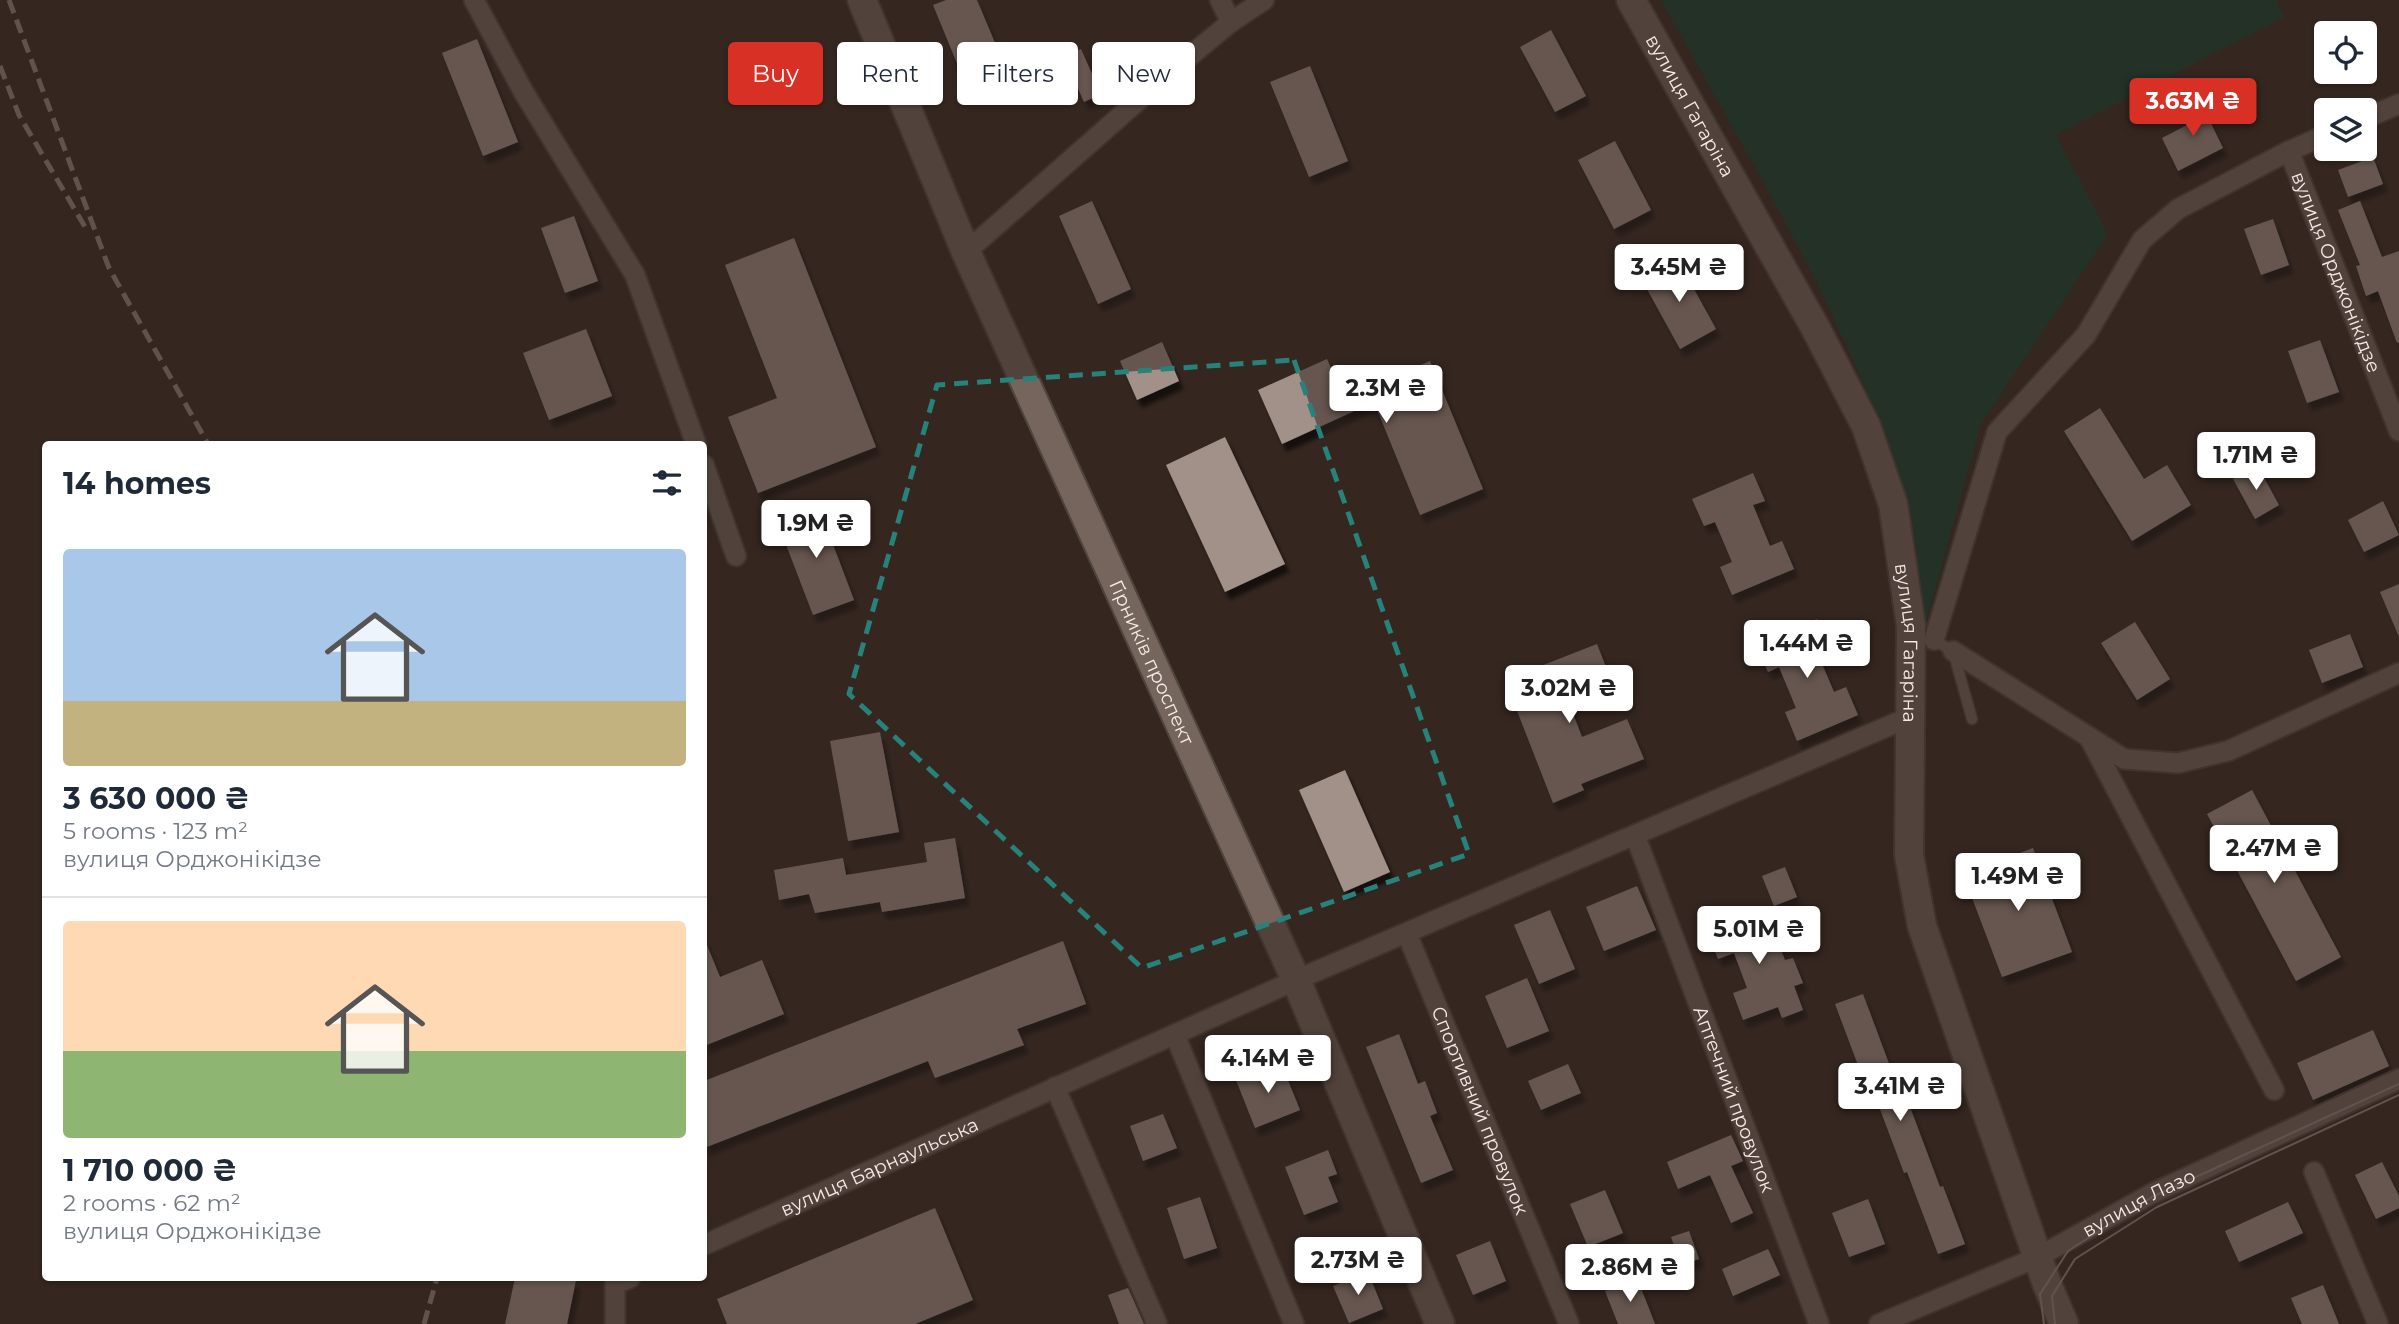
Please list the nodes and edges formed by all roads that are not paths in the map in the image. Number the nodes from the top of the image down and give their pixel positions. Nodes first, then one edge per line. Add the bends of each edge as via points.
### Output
1 (474, 0) edge
2 (862, 0) edge
3 (1220, 0) edge
4 (1264, 0) edge
5 (1631, 0) edge
6 (1231, 22) junction
7 (2399, 104) edge
8 (2377, 113) edge
9 (2314, 140) edge
10 (2289, 151) junction
11 (967, 252) junction
12 (2399, 431) edge
13 (695, 441) edge
14 (707, 473) edge
15 (736, 555) dead end
16 (1923, 633) junction
17 (1952, 651) junction
18 (2399, 673) edge
19 (1912, 716) junction
20 (1972, 719) dead end
21 (2088, 736) junction
22 (1635, 835) junction
23 (1407, 934) junction
24 (1296, 980) junction
25 (1175, 1035) junction
26 (2399, 1079) edge
27 (1055, 1087) junction
28 (2274, 1090) dead end
29 (2314, 1172) dead end
30 (707, 1244) edge
31 (2038, 1257) junction
32 (622, 1281) edge
33 (615, 1324) edge
34 (1157, 1324) edge
35 (1294, 1324) edge
36 (1440, 1324) edge
37 (1569, 1324) edge
38 (1819, 1324) edge
39 (1879, 1324) edge
40 (2064, 1324) edge
41 (2378, 1324) edge

1 - 13 street via 523,91 635,275
2 - 11 main road, Гірників проспект
3 - 6 street
4 - 6 street
5 - 16 main road, вулиця Гагаріна via 1866,426 1892,503
6 - 11 street
7 - 8 street
9 - 10 street
10 - 12 street, вулиця Орджонікідзе
10 - 16 street via 2178,209 2142,240 2086,335 1997,432
11 - 24 main road, Гірників проспект
14 - 15 street
16 - 17 lane
16 - 19 main road, вулиця Гагаріна
17 - 20 lane
17 - 21 street
18 - 21 street via 2228,751 2178,763 2124,759
19 - 22 street, вулиця Барнаульська
19 - 31 main road, вулиця Гагаріна via 1909,855 1922,926
21 - 28 street
22 - 23 street, вулиця Барнаульська
22 - 38 street, Аптечний провулок
23 - 24 street, вулиця Барнаульська
23 - 37 street, Спортивний провулок
24 - 25 street, вулиця Барнаульська
24 - 36 main road, Гірників проспект
25 - 27 street, вулиця Барнаульська
25 - 35 street
26 - 31 street, вулиця Лазо via 2153,1193
27 - 30 street, вулиця Барнаульська
27 - 34 street
29 - 41 street
31 - 39 street, вулиця Лазо
31 - 40 main road, вулиця Гагаріна
32 - 33 street via 615,1284

